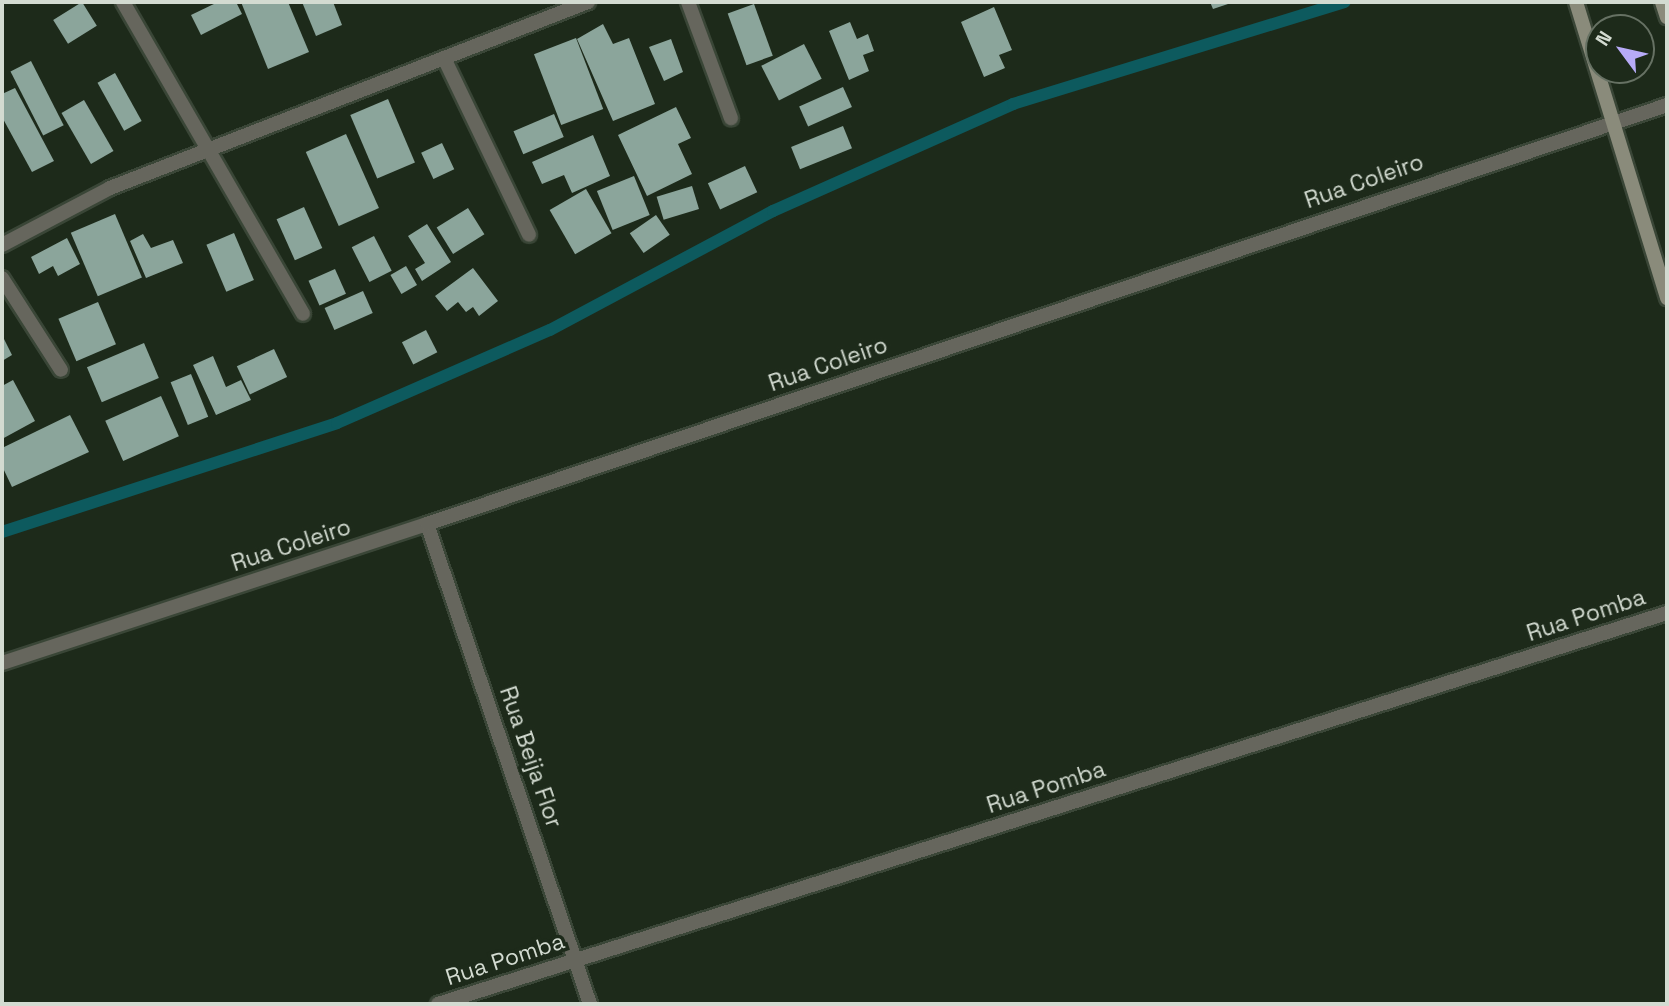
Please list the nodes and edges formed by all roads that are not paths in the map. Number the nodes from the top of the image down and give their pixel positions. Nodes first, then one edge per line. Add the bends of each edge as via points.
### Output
1 (123, 2) edge
2 (588, 2) edge
3 (688, 2) edge
4 (1576, 2) edge
5 (1662, 2) edge
6 (1667, 17) edge
7 (444, 58) junction
8 (1667, 105) edge
9 (731, 118) dead end
10 (1615, 119) junction
11 (210, 150) junction
12 (529, 235) dead end
13 (2, 245) edge
14 (2, 278) edge
15 (1667, 298) edge
16 (303, 314) dead end
17 (61, 370) dead end
18 (427, 524) junction
19 (1667, 613) edge
20 (2, 663) edge
21 (577, 959) junction
22 (438, 1004) edge
23 (590, 1004) edge

1 - 11 street
2 - 7 street
3 - 9 street
4 - 10 main road
5 - 6 main road
7 - 11 street
7 - 12 street
8 - 10 street, Rua Coleiro
10 - 15 main road
10 - 18 street, Rua Coleiro
11 - 13 street via 110,188
11 - 16 street
14 - 17 street
18 - 20 street, Rua Coleiro
18 - 21 street, Rua Beija Flor
19 - 21 street, Rua Pomba
21 - 22 street, Rua Pomba
21 - 23 street, Rua Beija Flor

